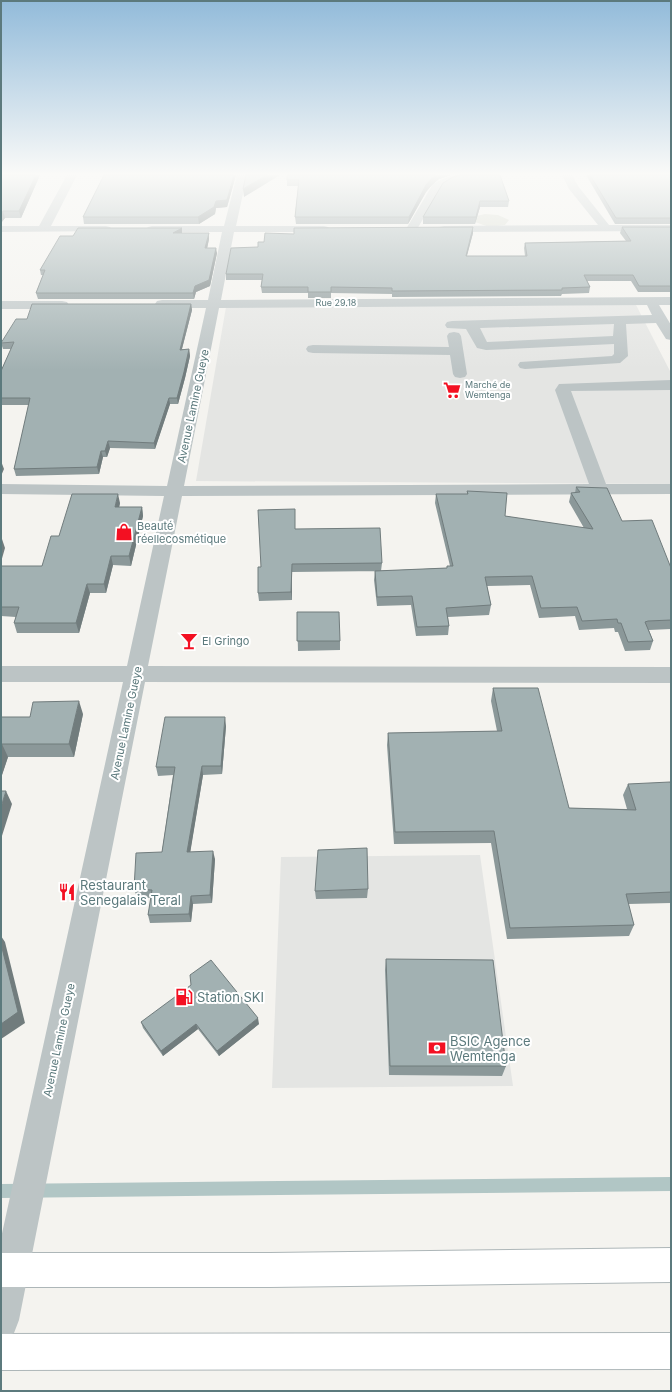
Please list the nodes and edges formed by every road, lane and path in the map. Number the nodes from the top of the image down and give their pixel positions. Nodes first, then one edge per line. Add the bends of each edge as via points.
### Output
1 (227, 240) edge
2 (651, 301) junction
3 (671, 301) edge
4 (449, 303) junction
5 (151, 304) edge
6 (214, 304) junction
7 (1, 305) edge
8 (72, 305) edge
9 (661, 319) junction
10 (619, 320) junction
11 (471, 325) junction
12 (452, 326) junction
13 (671, 336) edge
14 (620, 340) junction
15 (313, 349) dead end
16 (456, 351) junction
17 (525, 365) dead end
18 (460, 374) dead end
19 (671, 385) edge
20 (1, 489) edge
21 (599, 489) junction
22 (671, 489) edge
23 (175, 491) junction
24 (1, 674) edge
25 (136, 674) junction
26 (671, 675) edge
27 (671, 1265) edge
28 (6, 1270) edge
29 (1, 1320) edge
30 (671, 1351) edge
31 (1, 1352) edge

1 - 6 street, Avenue Lamine Gueye
2 - 3 street, Rue 29.18
2 - 4 street, Rue 29.18
2 - 9 street
4 - 6 street, Rue 29.18
4 - 12 street
5 - 6 street, Rue 29.18
6 - 23 street, Avenue Lamine Gueye
7 - 8 street
9 - 10 street
9 - 13 street
10 - 11 street
10 - 14 street
11 - 12 street
11 - 14 street via 482,345 486,346
12 - 16 street
14 - 17 street via 621,356 615,360
15 - 16 street
16 - 18 street
19 - 21 street via 564,388
20 - 23 street
21 - 22 street
21 - 23 street
23 - 25 street, Avenue Lamine Gueye
24 - 25 street
25 - 26 street
25 - 28 street, Avenue Lamine Gueye
27 - 28 main road
28 - 29 street, Avenue Lamine Gueye
30 - 31 main road

